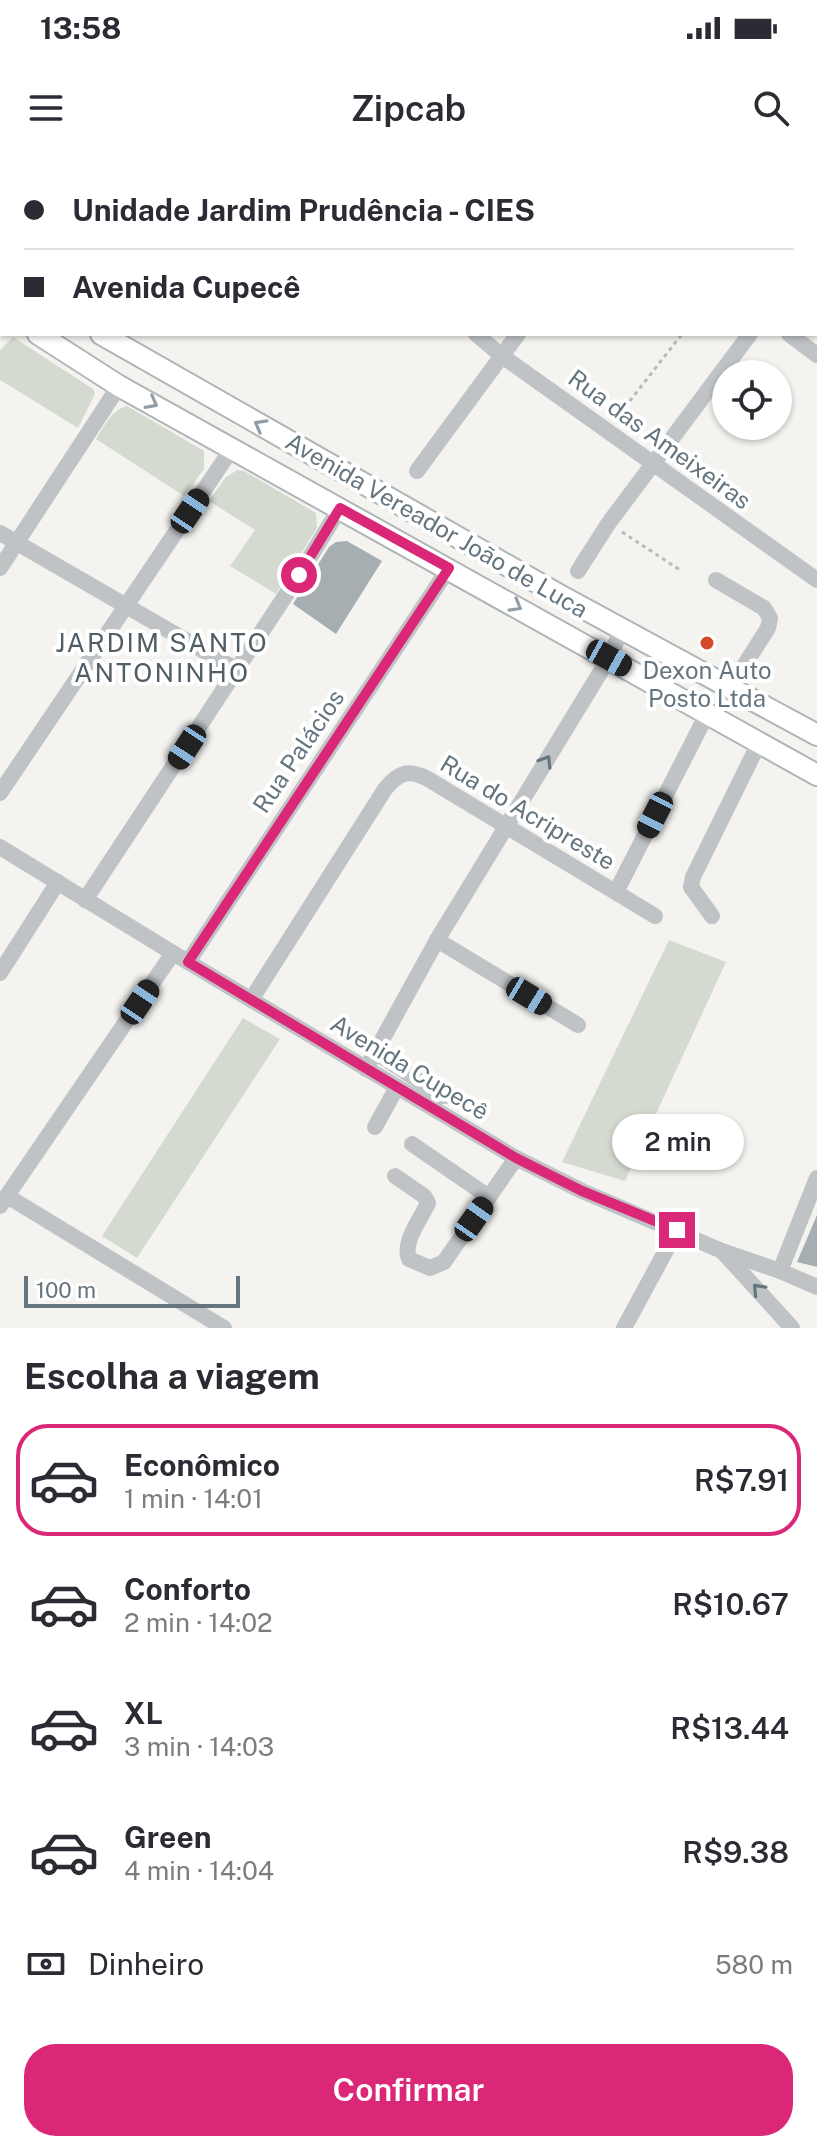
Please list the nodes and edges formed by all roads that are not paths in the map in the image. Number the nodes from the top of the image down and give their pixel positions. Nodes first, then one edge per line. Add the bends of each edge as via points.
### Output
1 (41, 336) edge
2 (107, 336) edge
3 (478, 336) edge
4 (517, 336) edge
5 (748, 336) edge
6 (792, 336) edge
7 (817, 355) edge
8 (502, 356) junction
9 (119, 386) junction
10 (233, 447) junction
11 (653, 463) junction
12 (417, 471) dead end
13 (340, 508) junction
14 (0, 533) edge
15 (16, 544) junction
16 (0, 568) edge
17 (449, 568) junction
18 (578, 571) dead end
19 (716, 580) dead end
20 (817, 580) edge
21 (125, 608) junction
22 (622, 629) junction
23 (609, 658) junction
24 (237, 670) junction
25 (730, 688) junction
26 (707, 714) junction
27 (817, 735) edge
28 (759, 743) junction
29 (817, 775) edge
30 (0, 793) edge
31 (505, 827) junction
32 (0, 847) edge
33 (58, 882) junction
34 (616, 892) junction
35 (85, 900) junction
36 (655, 916) dead end
37 (712, 916) dead end
38 (437, 940) junction
39 (180, 958) junction
40 (0, 973) edge
41 (251, 1000) junction
42 (578, 1025) dead end
43 (375, 1052) junction
44 (366, 1069) junction
45 (397, 1087) junction
46 (453, 1095) dead end
47 (375, 1127) dead end
48 (412, 1144) dead end
49 (516, 1158) junction
50 (395, 1176) dead end
51 (817, 1178) edge
52 (489, 1197) junction
53 (3, 1201) edge
54 (677, 1230) junction
55 (722, 1251) junction
56 (780, 1271) junction
57 (817, 1287) edge
58 (224, 1328) edge
59 (624, 1328) edge
60 (792, 1328) edge

1 - 9 main road, Avenida Vereador João de Luca
22 -> 2 main road, Avenida Vereador João de Luca
3 - 8 street, Rua das Ameixeiras
4 - 8 street
5 - 11 street
6 - 7 street
8 - 11 street, Rua das Ameixeiras
8 - 12 street
9 -> 10 main road, Avenida Vereador João de Luca
9 - 15 street
10 - 13 main road, Avenida Vereador João de Luca
10 - 21 street
11 - 18 street
11 - 20 street, Rua das Ameixeiras
13 - 17 main road, Avenida Vereador João de Luca
13 - 24 street
14 - 15 street
15 - 16 street
15 - 21 street
17 -> 23 main road, Avenida Vereador João de Luca
17 - 39 street, Rua Palácios
19 - 25 street via 764,608 770,618
21 - 24 street
21 - 30 street
22 - 23 street
22 - 25 main road, Avenida Vereador João de Luca
23 - 26 main road, Avenida Vereador João de Luca
31 -> 23 street
24 - 35 street
25 - 27 main road, Avenida Vereador João de Luca
26 - 28 main road, Avenida Vereador João de Luca
26 - 34 street
28 - 29 main road, Avenida Vereador João de Luca
28 - 37 street via 693,877 691,887
31 - 34 street, Rua do Acripreste
31 - 38 street
31 - 41 street, Rua do Acripreste via 416,773 397,777
32 - 33 street, Avenida Cupecê
33 - 35 street, Avenida Cupecê
33 - 40 street
34 - 36 street, Rua do Acripreste
35 - 39 street, Avenida Cupecê
38 - 42 street
38 - 43 street
39 - 41 street, Avenida Cupecê
39 - 53 street, Rua Palácios
41 - 44 street, Avenida Cupecê
43 - 44 street
43 - 46 street via 442,1096
44 - 45 street, Avenida Cupecê
45 - 47 street
45 - 49 street, Avenida Cupecê
48 - 52 street
49 - 52 street
49 - 54 street, Avenida Cupecê
50 - 52 street via 428,1203 406,1252 409,1259 430,1268 444,1262
51 - 56 street
53 - 58 street
54 - 55 street, Avenida Cupecê
54 - 59 street
55 - 56 street, Avenida Cupecê
60 -> 55 street
56 - 57 street, Avenida Cupecê

